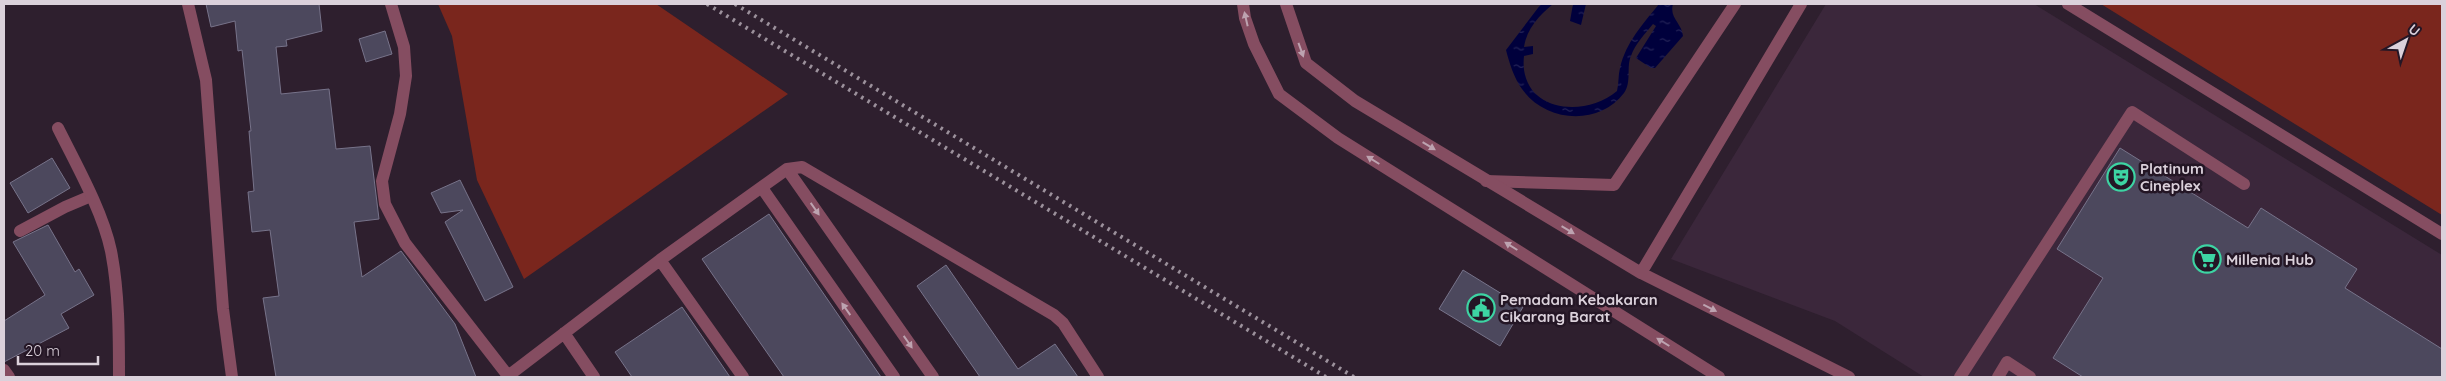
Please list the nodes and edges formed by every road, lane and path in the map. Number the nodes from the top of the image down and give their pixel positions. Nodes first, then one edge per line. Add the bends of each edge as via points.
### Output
1 (188, 4) edge
2 (391, 4) edge
3 (1243, 4) edge
4 (1286, 4) edge
5 (1735, 4) edge
6 (1801, 4) edge
7 (2068, 4) edge
8 (58, 128) dead end
9 (787, 169) junction
10 (1486, 180) junction
11 (2244, 184) dead end
12 (762, 188) junction
13 (91, 196) junction
14 (20, 231) dead end
15 (2442, 234) edge
16 (660, 260) junction
17 (1641, 273) junction
18 (564, 333) junction
19 (4, 370) edge
20 (9, 377) edge
21 (118, 377) edge
22 (232, 377) edge
23 (508, 377) edge
24 (594, 377) edge
25 (743, 377) edge
26 (894, 377) edge
27 (933, 377) edge
28 (1098, 377) edge
29 (1719, 377) edge
30 (1849, 377) edge
31 (1960, 377) edge
32 (1998, 377) edge
33 (2030, 377) edge

1 - 22 street via 206,80 223,309
2 - 23 street via 404,47 406,76 400,114 382,181 385,204 405,243
29 -> 3 street via 1338,138 1279,94 1254,44
4 -> 10 street via 1306,63 1355,101
5 - 10 street via 1614,185
6 - 17 street
7 - 15 street
8 - 13 street
9 - 12 street
9 -> 27 street
9 - 28 street via 808,169 1054,315 1063,323
10 -> 17 street
11 - 31 street via 2132,112
12 - 16 street
26 -> 12 street
13 - 14 street
13 - 21 street via 111,251 119,327
16 - 18 street
16 - 25 street
17 -> 30 street
18 - 23 street
18 - 24 street
19 - 20 street
32 - 33 street via 2007,362

